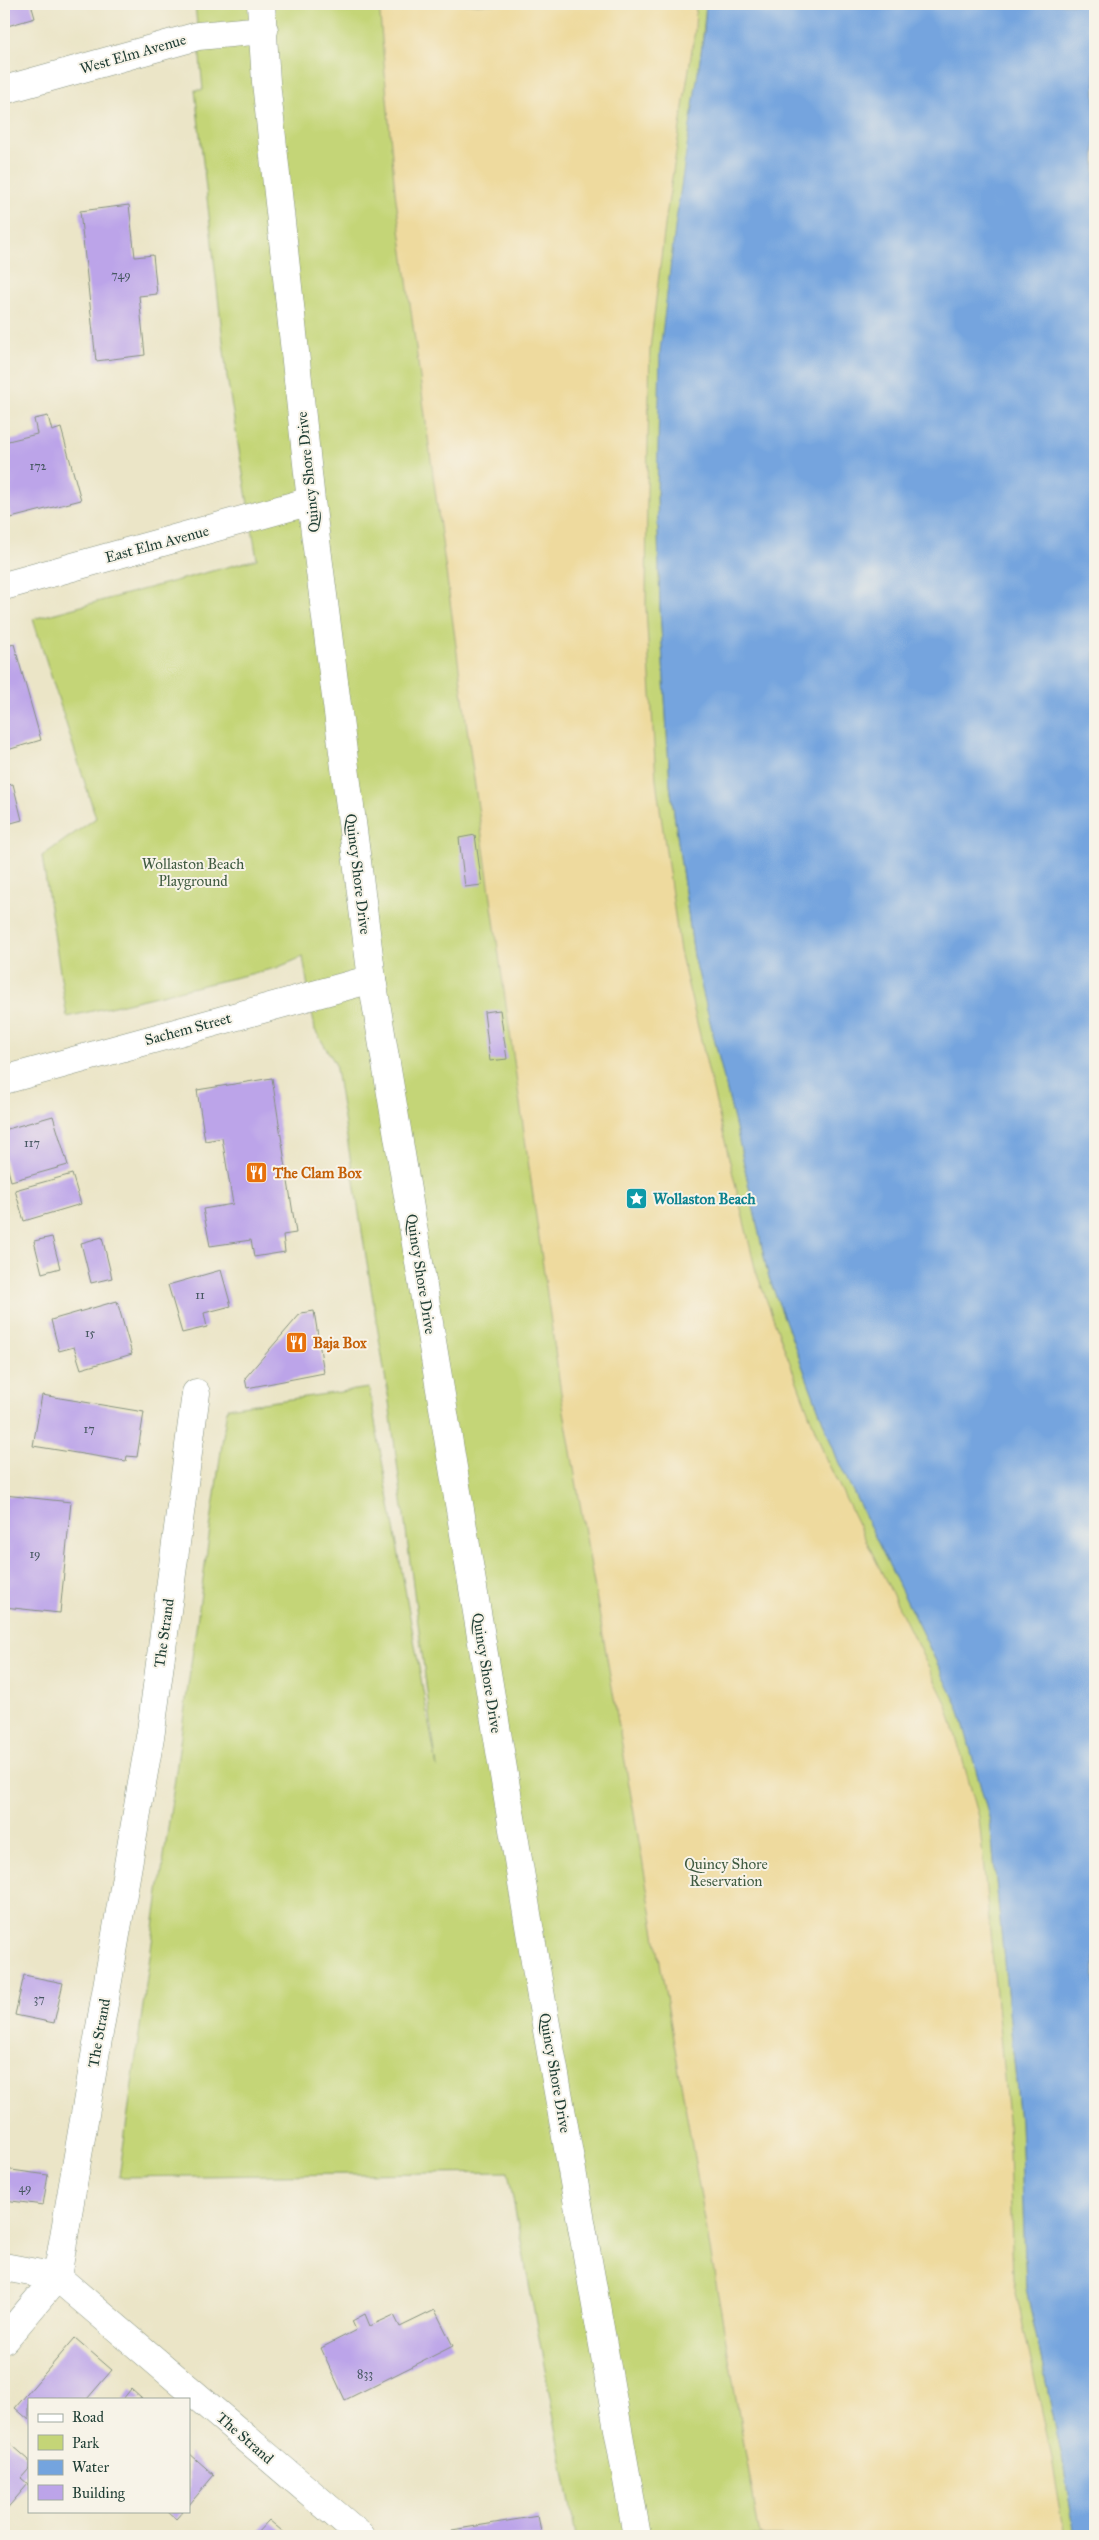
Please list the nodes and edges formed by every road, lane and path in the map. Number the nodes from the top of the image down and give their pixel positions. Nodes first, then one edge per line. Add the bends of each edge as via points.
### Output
1 (263, 17) edge
2 (4, 90) edge
3 (310, 501) junction
4 (4, 586) edge
5 (372, 979) junction
6 (4, 1080) edge
7 (196, 1393) dead end
8 (4, 2267) edge
9 (58, 2277) junction
10 (4, 2340) edge
11 (361, 2536) edge
12 (637, 2536) edge

1 - 2 main road, West Elm Avenue
1 - 3 main road, Quincy Shore Drive via 266,82
3 - 4 main road, East Elm Avenue
3 - 5 main road, Quincy Shore Drive
5 - 6 main road, Sachem Street
5 - 12 main road, Quincy Shore Drive via 537,1974
7 - 9 main road, The Strand via 151,1731
8 - 9 main road
9 - 10 main road
9 - 11 main road, The Strand

